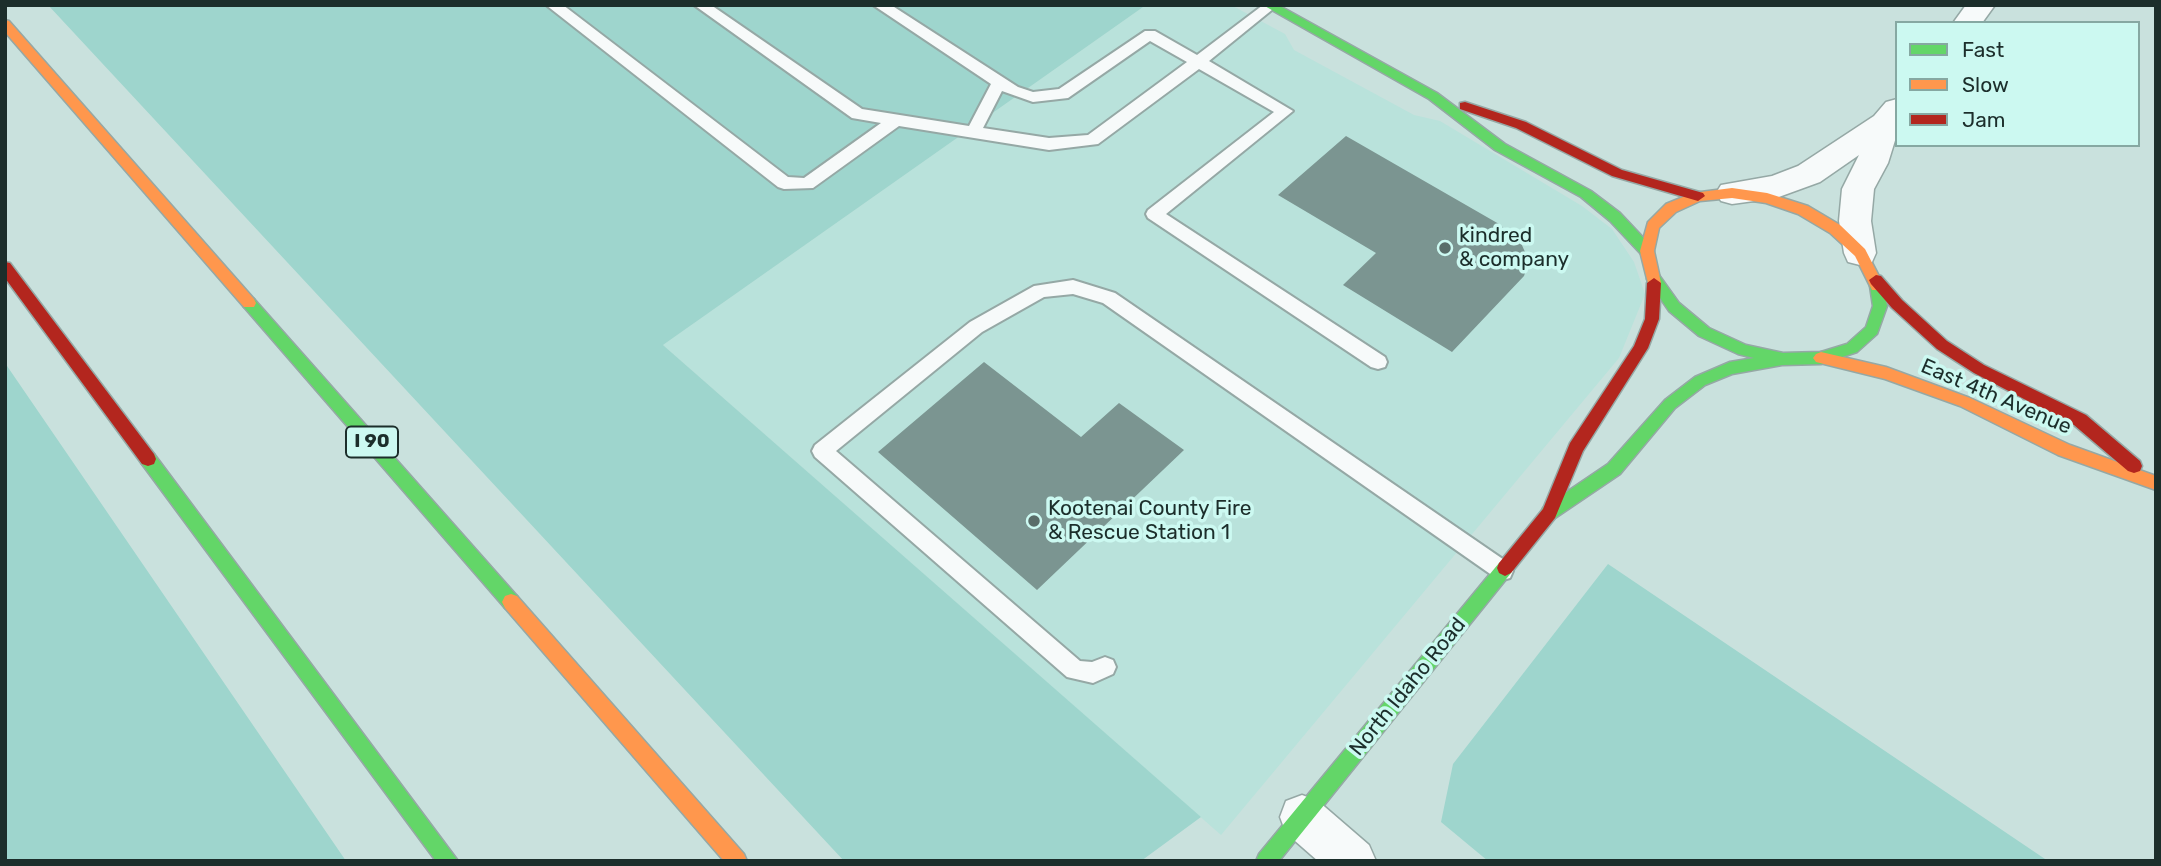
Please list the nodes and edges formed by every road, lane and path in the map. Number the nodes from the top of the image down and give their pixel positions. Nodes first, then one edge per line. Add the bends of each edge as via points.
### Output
1 (553, 5) edge
2 (701, 5) edge
3 (880, 5) edge
4 (1982, 5) edge
5 (1271, 6) edge
6 (1969, 21) edge
7 (5, 24) edge
8 (1198, 62) junction
9 (999, 83) junction
10 (1433, 96) junction
11 (1891, 116) edge
12 (895, 121) junction
13 (974, 131) junction
14 (1732, 193) junction
15 (1698, 196) junction
16 (1647, 251) junction
17 (1868, 266) junction
18 (5, 267) edge
19 (1654, 279) junction
20 (1821, 358) junction
21 (1783, 359) junction
22 (1378, 362) dead end
23 (2154, 482) edge
24 (1549, 513) junction
25 (1503, 571) junction
26 (1105, 667) dead end
27 (1302, 817) junction
28 (448, 861) edge
29 (737, 861) edge
30 (1266, 861) edge
31 (1353, 861) edge

1 - 12 lane via 784,184 807,184
2 - 12 lane via 858,114
3 - 9 lane
4 - 6 street
5 - 8 lane
5 - 10 main road
7 - 29 main road, I 90
8 - 9 lane via 1150,34 1063,94 1034,97
8 - 13 lane via 1092,140 1049,144
8 - 22 lane via 1285,111 1154,214
9 - 13 lane
10 - 15 main road via 1521,125 1617,173
10 - 16 main road via 1500,147 1586,194
11 - 14 street via 1809,174 1776,187
11 - 17 street via 1858,189 1855,221
12 - 13 lane
14 - 15 main road
14 - 17 main road via 1767,198 1803,211 1835,229
15 - 16 main road via 1671,208 1653,226
16 - 19 main road
17 - 20 main road via 1880,306 1872,330 1852,348
17 - 23 main road, East 4th Avenue via 1897,304 1942,345 2080,420
18 - 28 main road
19 - 21 main road via 1674,307 1704,332 1743,350
19 - 24 main road, North Idaho Road via 1652,319 1641,348 1576,448
20 - 21 main road
20 - 23 main road, East 4th Avenue via 1886,373 1965,402 2064,450
21 - 24 main road, North Idaho Road via 1730,368 1700,381 1670,404 1614,469
24 - 25 main road, North Idaho Road
25 - 26 lane via 1109,298 1073,287 1040,291 975,327 822,451 1075,670 1094,673
25 - 27 main road, North Idaho Road
27 - 30 main road, North Idaho Road
27 - 31 street

